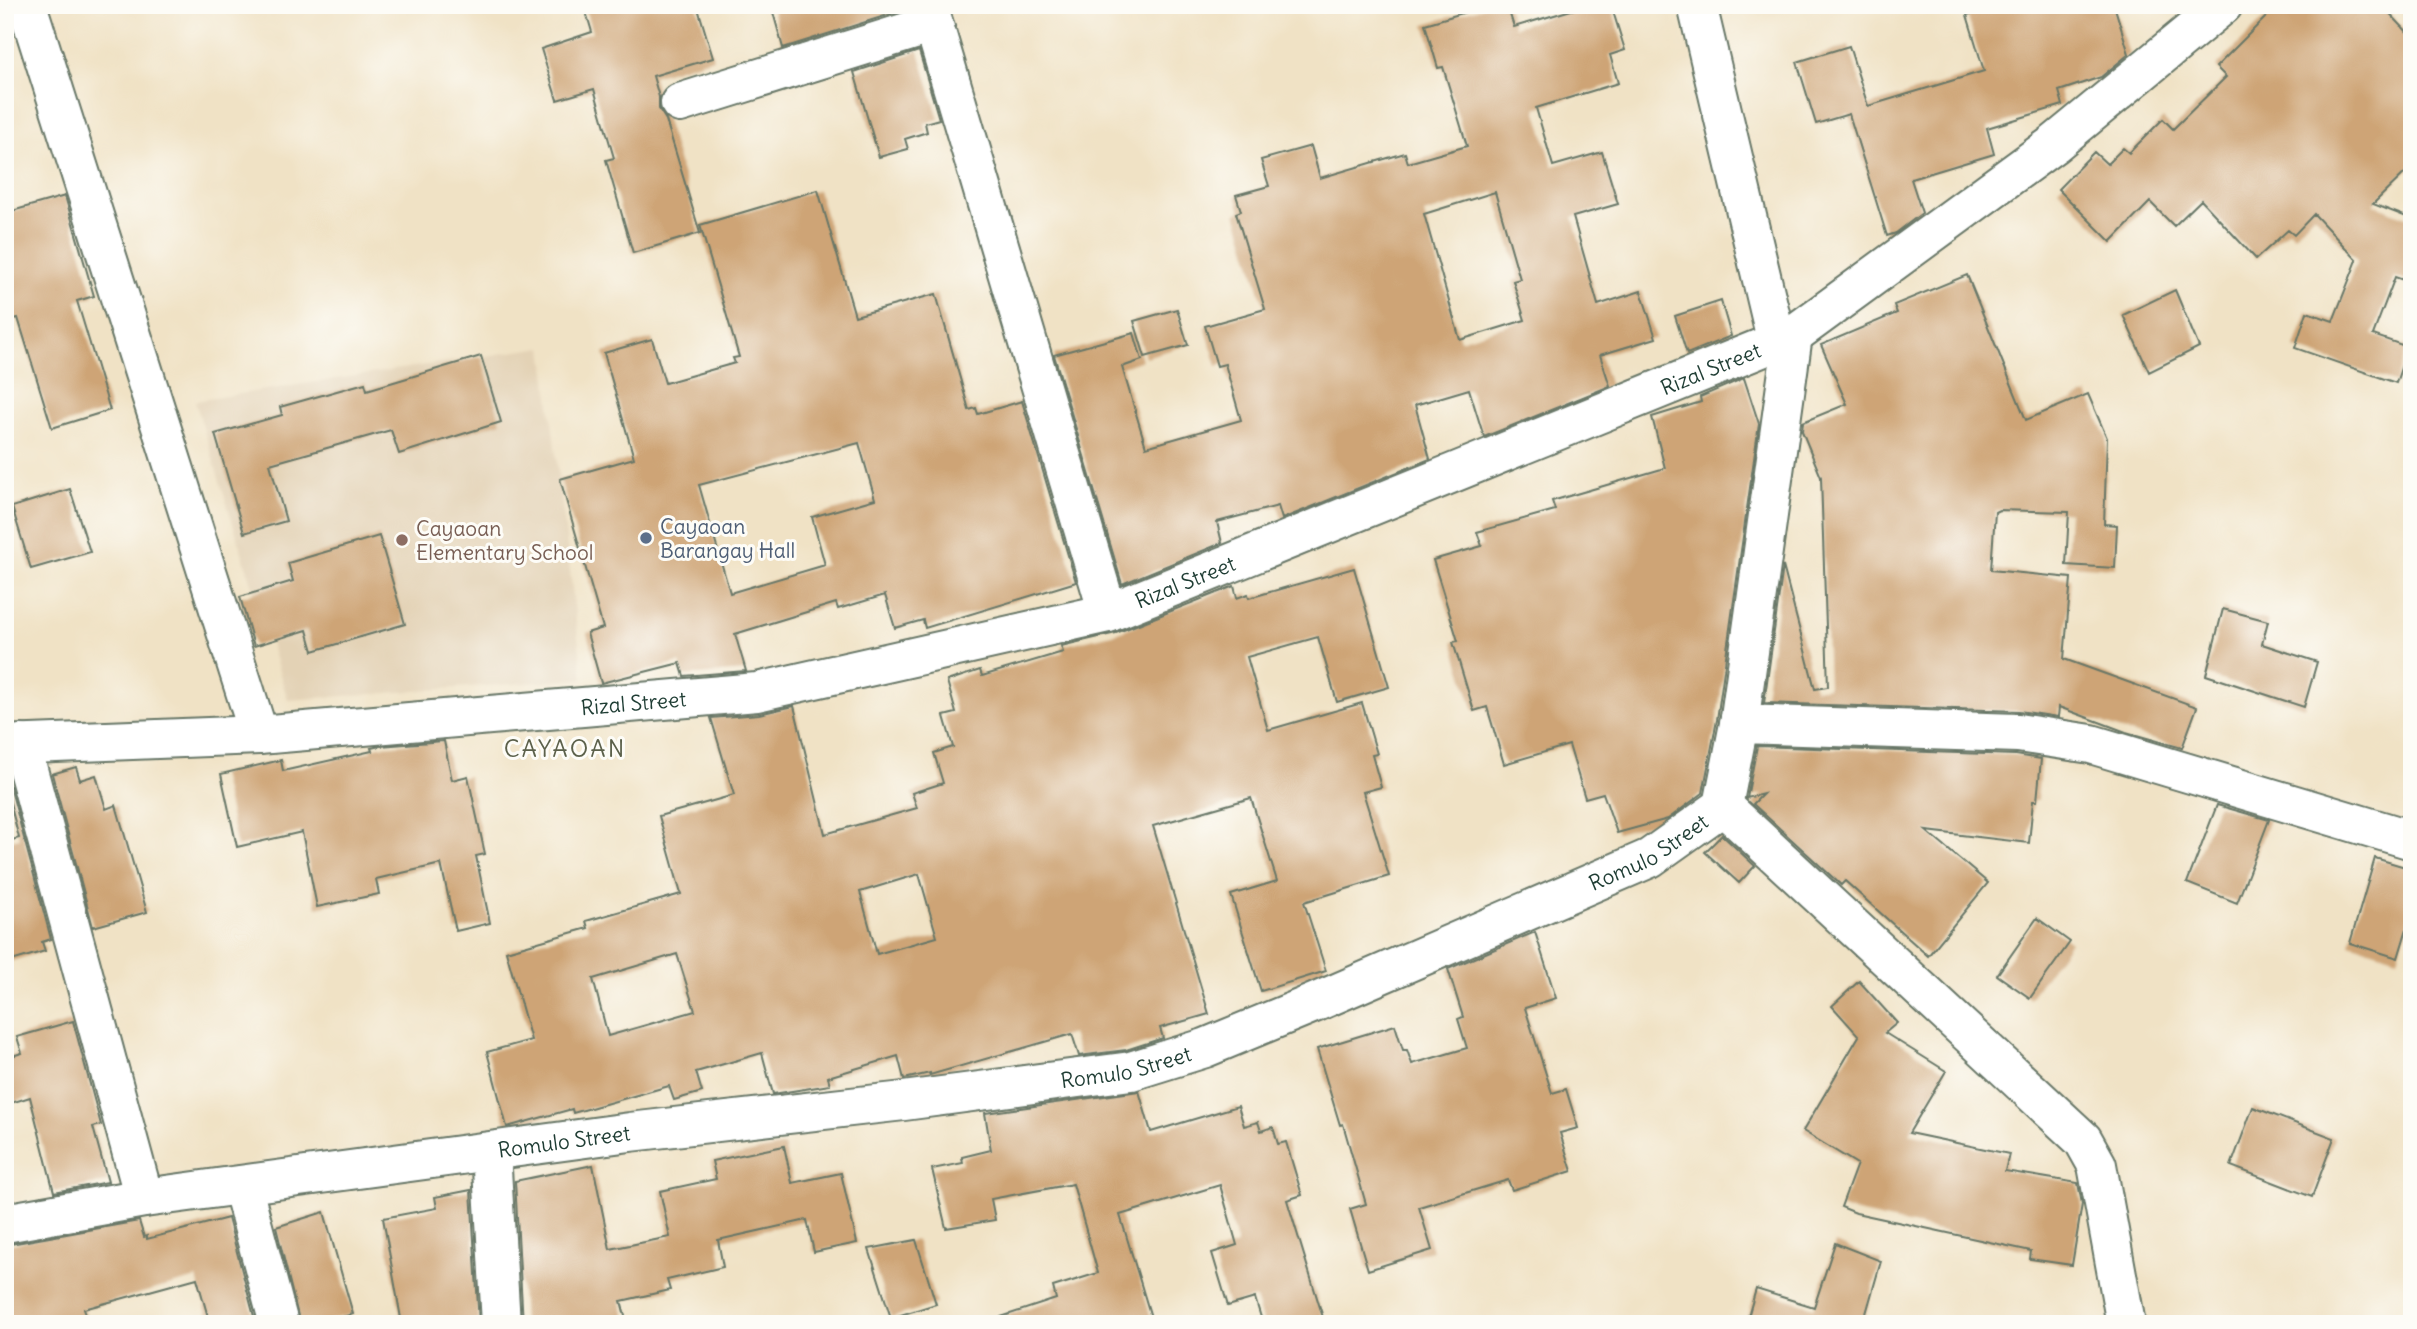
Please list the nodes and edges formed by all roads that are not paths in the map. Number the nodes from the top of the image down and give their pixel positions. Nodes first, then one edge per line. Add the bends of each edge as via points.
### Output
1 (27, 5) edge
2 (1697, 5) edge
3 (2222, 5) edge
4 (931, 14) edge
5 (680, 103) dead end
6 (1785, 339) junction
7 (1108, 613) junction
8 (1739, 724) junction
9 (260, 734) junction
10 (13, 745) edge
11 (1723, 806) junction
12 (2412, 840) edge
13 (491, 1152) junction
14 (242, 1185) junction
15 (144, 1198) junction
16 (5, 1223) edge
17 (279, 1324) edge
18 (501, 1324) edge
19 (2126, 1324) edge

1 - 9 street
2 - 6 street
3 - 6 street, Rizal Street via 2054,144
4 - 5 street
4 - 7 street
6 - 7 street, Rizal Street
6 - 8 street, Romulo Street
7 - 9 street, Rizal Street via 757,692
8 - 11 street, Romulo Street
8 - 12 street via 2018,733 2091,744
9 - 10 street, Rizal Street
10 - 15 street
11 - 13 street, Romulo Street via 1650,858 1205,1048 1130,1070
11 - 19 street via 2083,1140 2096,1165
13 - 14 street, Romulo Street
13 - 18 street
14 - 15 street, Romulo Street
14 - 17 street
15 - 16 street, Romulo Street

